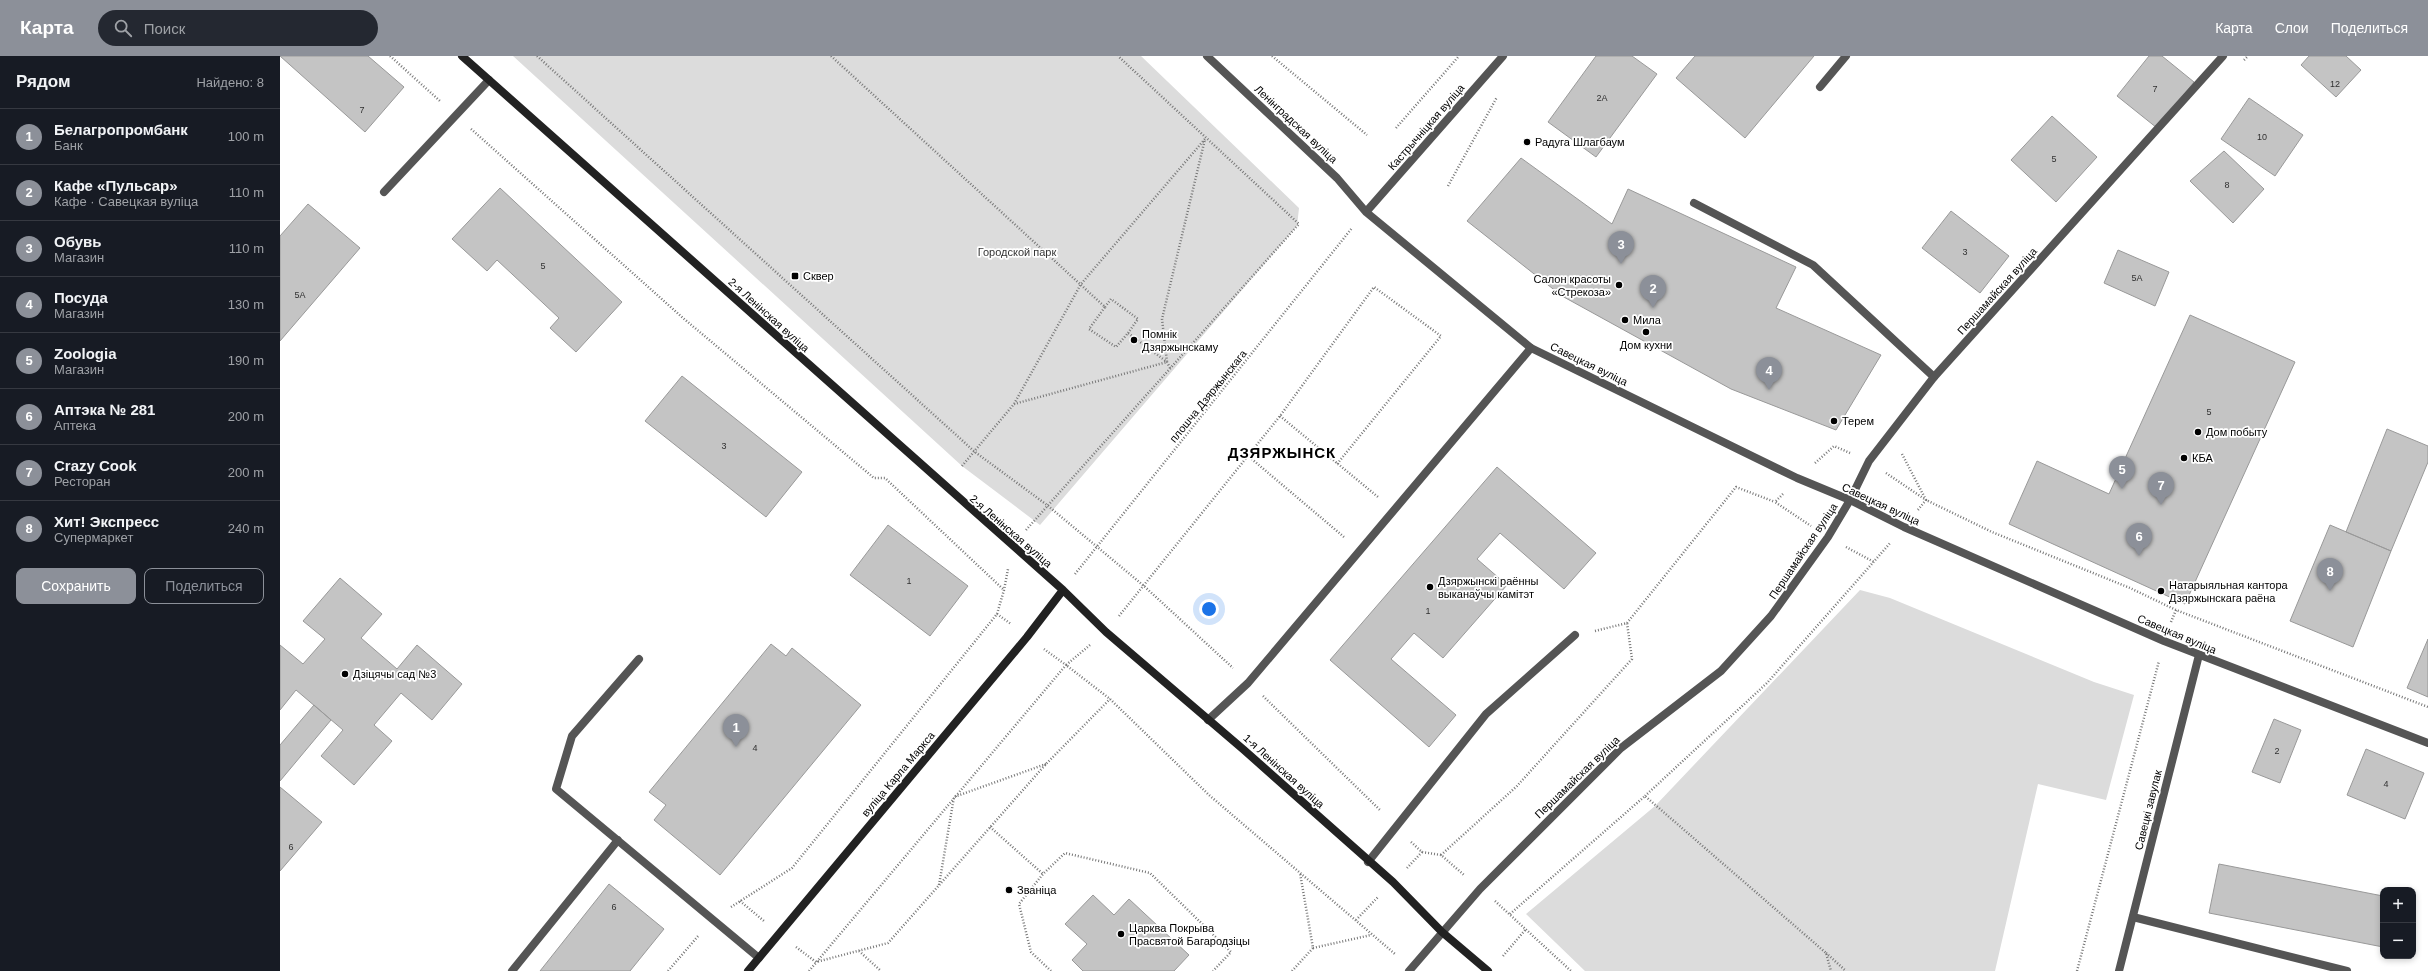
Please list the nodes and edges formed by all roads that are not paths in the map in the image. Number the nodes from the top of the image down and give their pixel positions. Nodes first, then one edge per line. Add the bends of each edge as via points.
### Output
1 (462, 56) edge
2 (1207, 56) edge
3 (1503, 56) edge
4 (1846, 56) edge
5 (2223, 56) edge
6 (489, 80) junction
7 (1820, 87) dead end
8 (384, 192) dead end
9 (1694, 203) dead end
10 (1366, 212) junction
11 (1532, 348) junction
12 (1934, 377) junction
13 (1850, 500) junction
14 (1063, 590) junction
15 (1575, 635) road end
16 (2199, 655) junction
17 (639, 659) dead end
18 (1208, 720) junction
19 (2428, 743) edge
20 (618, 840) junction
21 (1368, 862) junction
22 (2132, 917) junction
23 (1442, 932) junction
24 (759, 958) junction
25 (1410, 970) edge
26 (512, 971) edge
27 (748, 971) edge
28 (1488, 971) edge
29 (2119, 971) edge
30 (2347, 971) edge

1 - 6 main road, 2-я Ленінская вуліца
2 - 10 street, Ленінградская вуліца via 1337,178
3 - 10 street, Кастрычніцкая вуліца
4 - 7 street
5 - 12 street, Першамайская вуліца
6 - 8 street
6 - 14 main road, 2-я Ленінская вуліца
9 - 12 street via 1813,265
10 - 11 street, Савецкая вуліца
11 - 13 street, Савецкая вуліца via 1797,478
11 - 18 street via 1248,683
12 - 13 street, Першамайская вуліца via 1869,462
13 - 16 street, Савецкая вуліца via 1904,527
13 - 23 street, Першамайская вуліца via 1828,537 1771,616 1722,671 1621,748 1480,889
14 - 18 main road, 1-я Ленінская вуліца via 1106,632
14 - 24 main road, вуліца Карла Маркса
15 - 21 street via 1486,714
16 - 19 street, Савецкая вуліца
16 - 22 street, Савецкі завулак
17 - 20 street via 572,736 556,789
18 - 21 main road, 1-я Ленінская вуліца
20 - 24 street
20 - 26 street
21 - 23 main road, 1-я Ленінская вуліца via 1393,882
22 - 29 street, Савецкі завулак
22 - 30 street
23 - 25 street, Першамайская вуліца
23 - 28 main road, 1-я Ленінская вуліца
24 - 27 main road, вуліца Карла Маркса

